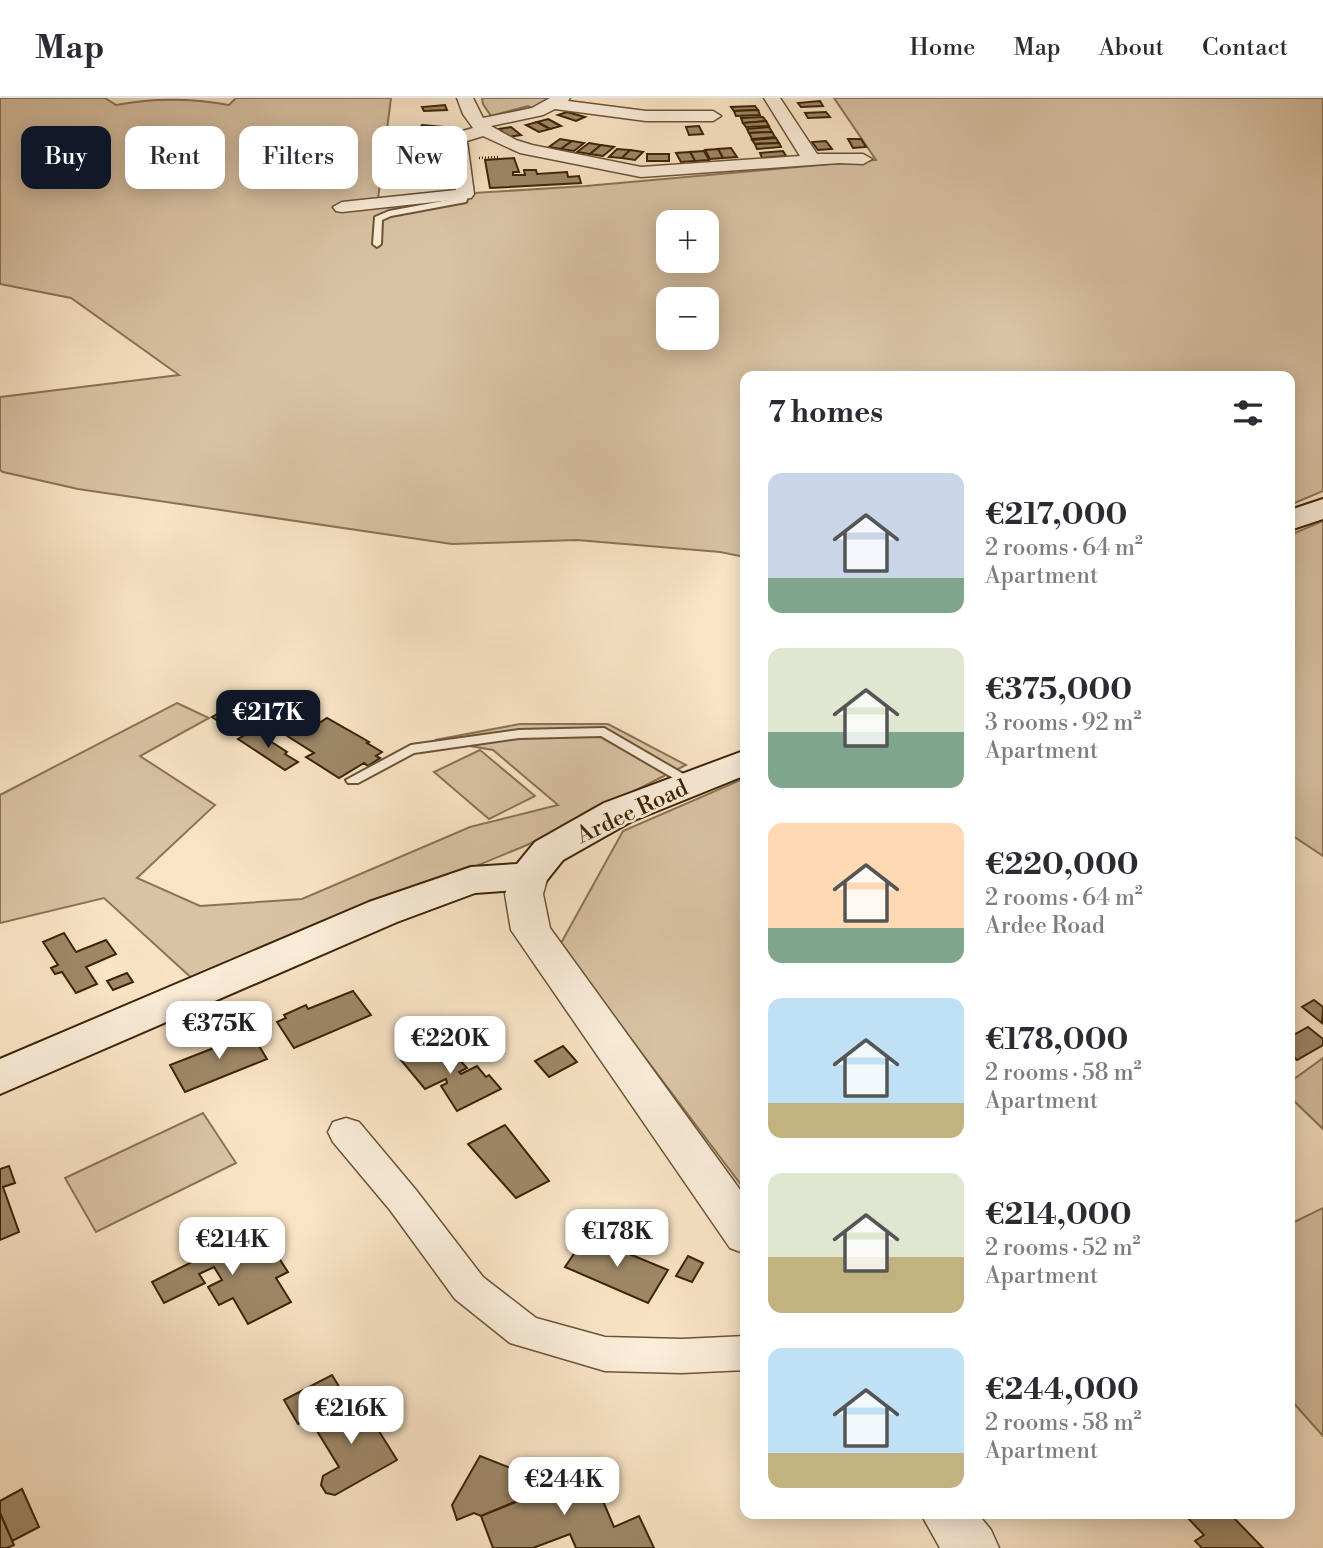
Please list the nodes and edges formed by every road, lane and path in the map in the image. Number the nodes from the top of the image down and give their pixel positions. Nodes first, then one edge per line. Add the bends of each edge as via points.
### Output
1 (465, 98) edge
2 (772, 98) edge
3 (558, 101) edge
4 (713, 116) dead end
5 (481, 127) junction
6 (811, 159) junction
7 (863, 159) dead end
8 (465, 194) junction
9 (342, 207) dead end
10 (377, 244) dead end
11 (1323, 508) edge
12 (1295, 519) edge
13 (740, 763) edge
14 (353, 780) dead end
15 (692, 783) junction
16 (529, 876) junction
17 (0, 1077) edge
18 (346, 1132) dead end
19 (740, 1226) edge
20 (740, 1353) edge
21 (951, 1519) edge
22 (972, 1548) edge

1 - 5 street
2 - 6 street
3 - 4 street via 646,116
3 - 5 street via 537,112
5 - 6 street via 516,146 629,172
5 - 8 street via 458,138
6 - 7 street
8 - 9 street via 363,200
8 - 10 lane via 463,200 378,219
11 - 12 main road
13 - 15 main road, Ardee Road
14 - 15 lane via 411,749 519,733 604,732
15 - 16 main road, Ardee Road via 618,812 549,851
16 - 17 main road via 471,880 383,912
16 - 19 street via 524,894 531,930
18 - 20 street via 469,1288 524,1331 605,1354
21 - 22 street

